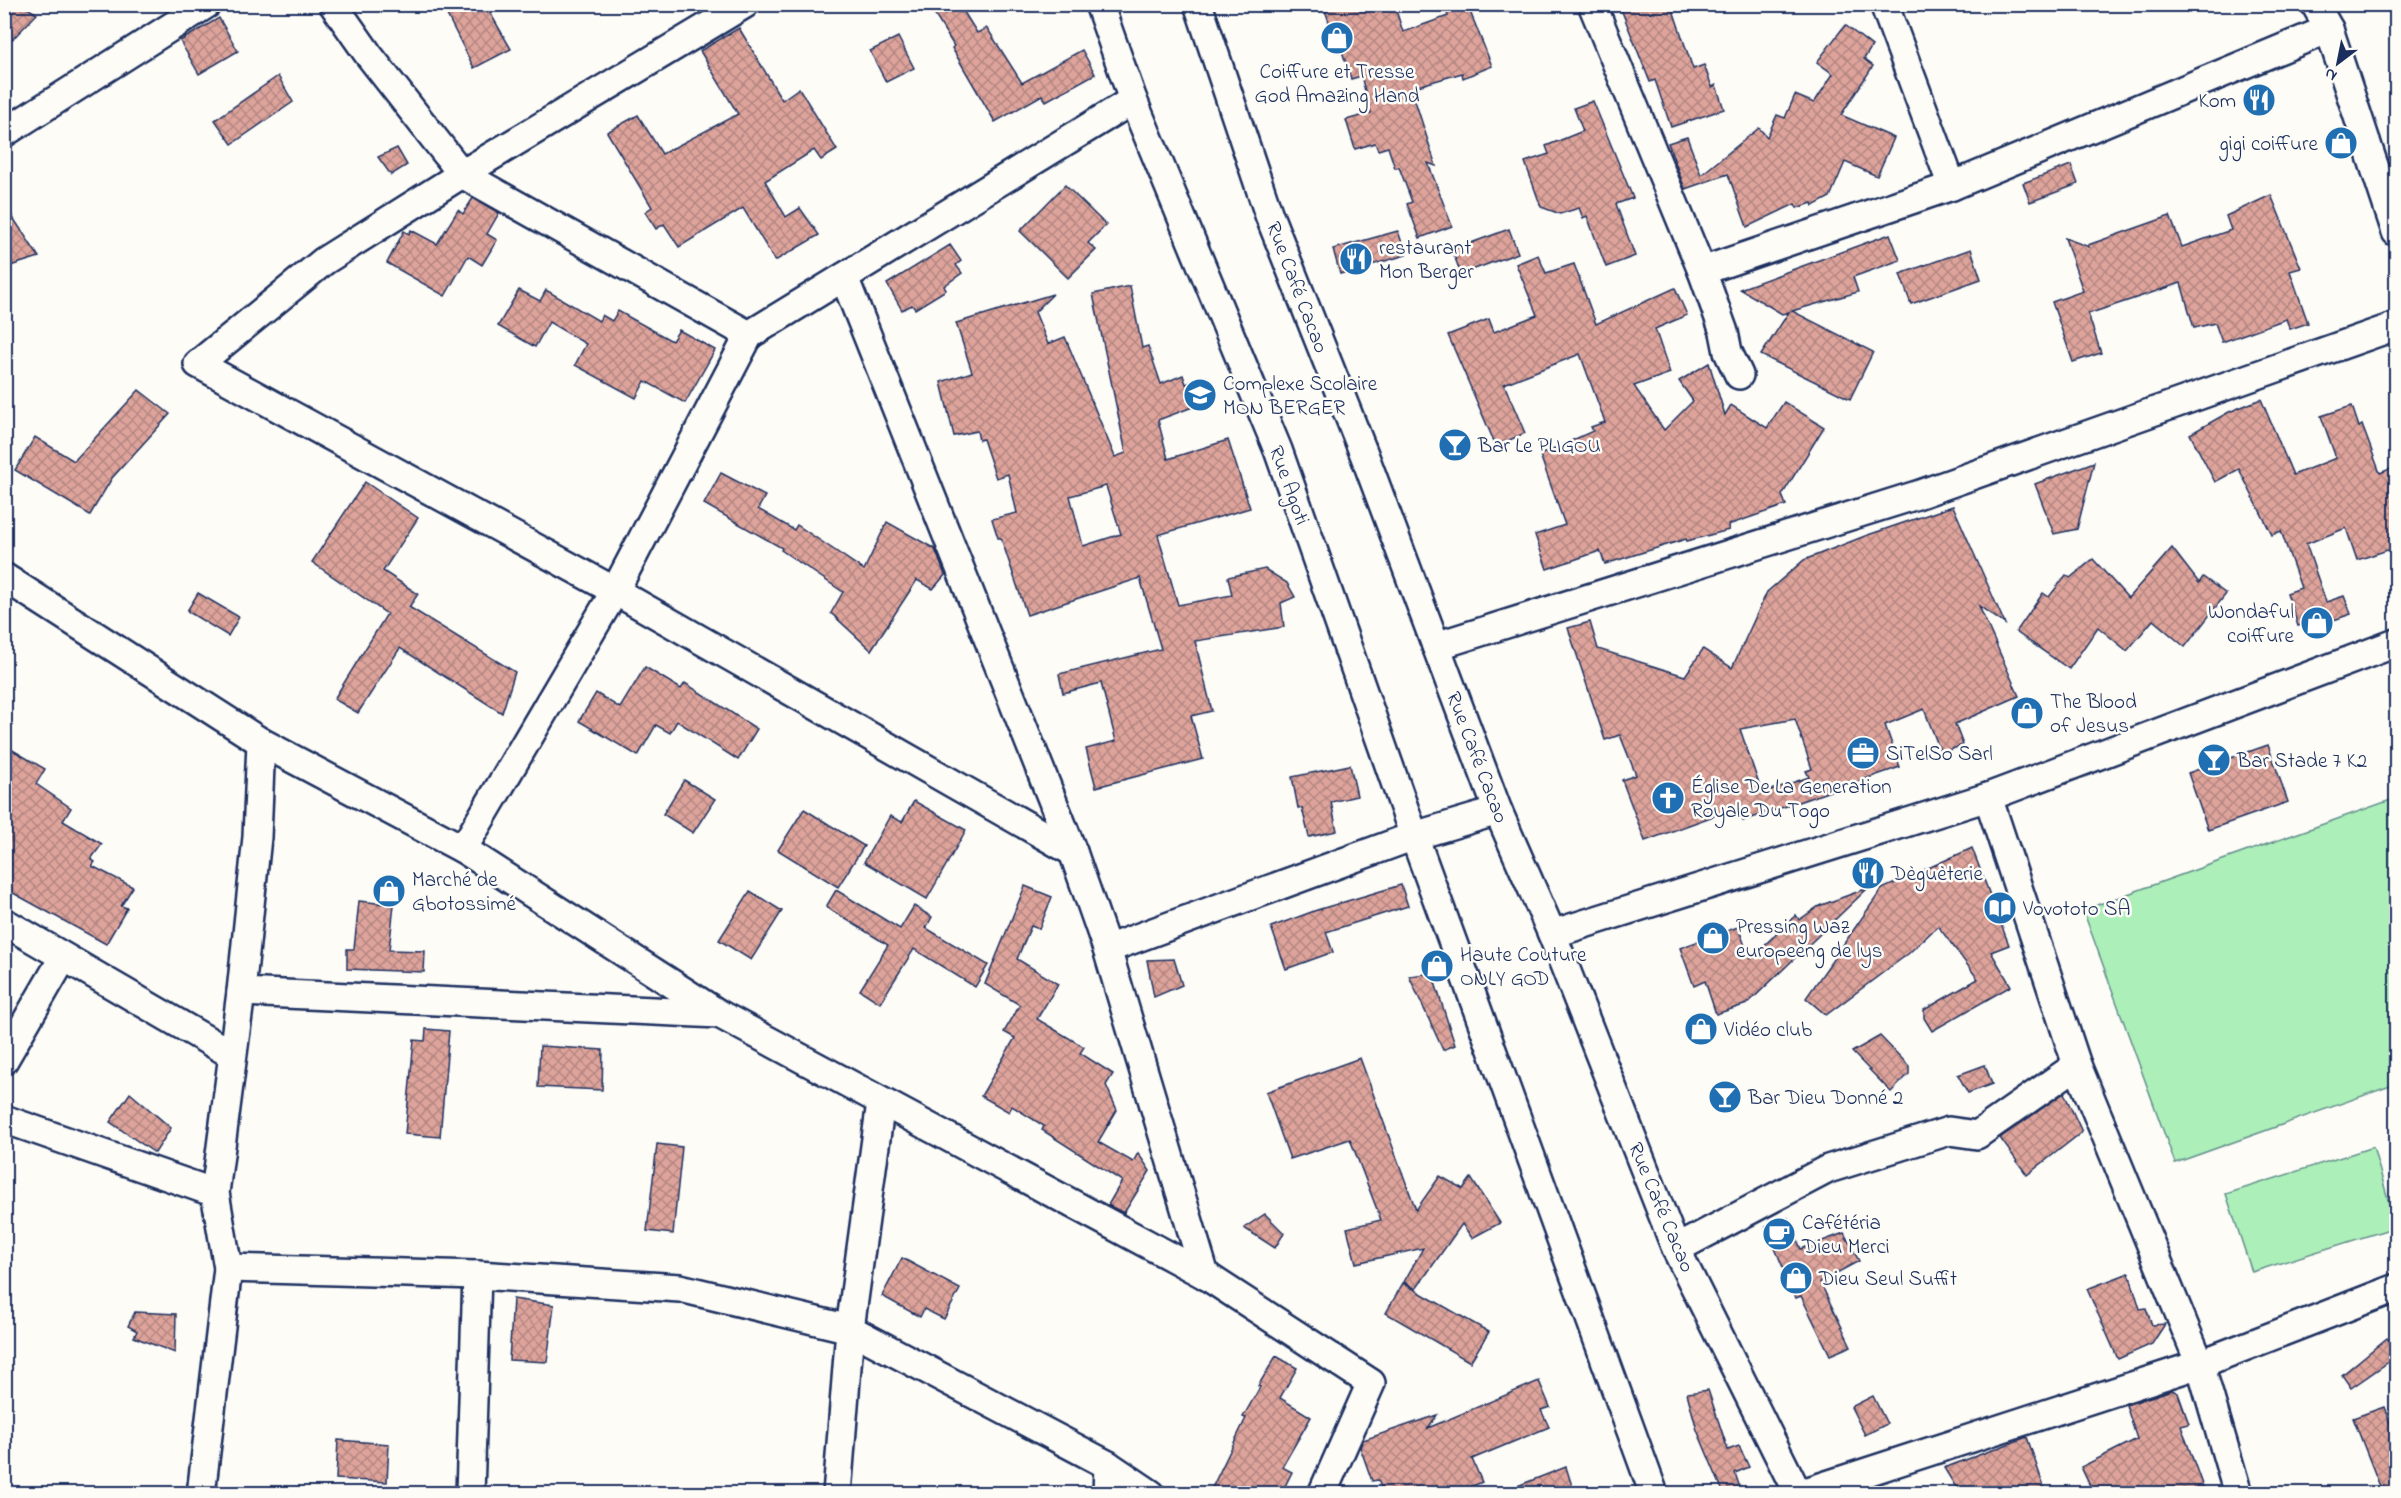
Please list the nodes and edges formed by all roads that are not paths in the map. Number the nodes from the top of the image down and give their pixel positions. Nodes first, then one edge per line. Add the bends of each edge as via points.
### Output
1 (207, 4) edge
2 (333, 4) edge
3 (745, 4) edge
4 (1198, 4) edge
5 (1592, 4) edge
6 (1884, 4) edge
7 (2315, 4) edge
8 (1099, 5) edge
9 (2329, 29) junction
10 (1132, 100) junction
11 (4, 134) edge
12 (462, 174) junction
13 (1952, 186) junction
14 (2397, 232) edge
15 (1702, 271) junction
16 (844, 277) junction
17 (2397, 326) edge
18 (749, 335) junction
19 (1739, 375) dead end
20 (4, 577) edge
21 (615, 591) junction
22 (2397, 643) edge
23 (1436, 646) junction
24 (261, 742) junction
25 (1988, 797) junction
26 (1498, 811) junction
27 (1414, 836) junction
28 (462, 849) junction
29 (1073, 852) junction
30 (4, 922) edge
31 (1552, 934) junction
32 (1107, 948) junction
33 (63, 957) junction
34 (241, 992) junction
35 (719, 1014) junction
36 (231, 1054) junction
37 (4, 1060) edge
38 (2077, 1065) junction
39 (881, 1102) junction
40 (4, 1119) edge
41 (216, 1193) junction
42 (1677, 1249) junction
43 (228, 1268) junction
44 (477, 1275) junction
45 (1205, 1275) junction
46 (2397, 1288) edge
47 (850, 1329) junction
48 (2200, 1364) junction
49 (1108, 1464) junction
50 (201, 1494) edge
51 (470, 1494) edge
52 (837, 1494) edge
53 (1107, 1494) edge
54 (1151, 1494) edge
55 (1322, 1494) edge
56 (1654, 1494) edge
57 (1798, 1494) edge
58 (2238, 1494) edge

1 - 11 street
2 - 12 street
3 - 12 street
4 - 23 street, Rue Café Cacao via 1269,215
5 - 15 street
6 - 13 street
7 - 9 street
8 - 10 street, Rue Agoti
9 - 13 street
9 - 14 street
10 - 16 street
10 - 27 street, Rue Agoti via 1278,450
12 - 18 street
12 - 21 street via 324,261 198,364
13 - 15 street
15 - 19 street
16 - 18 street
16 - 29 street
17 - 23 street via 1917,495
18 - 21 street
20 - 24 street
21 - 28 street
21 - 29 street
22 - 25 street
23 - 26 street, Rue Café Cacao
24 - 28 street
24 - 34 street via 257,837
25 - 31 street
25 - 38 street
26 - 27 street
26 - 31 street, Rue Café Cacao
27 - 32 street
27 - 56 street, Rue Agoti
28 - 35 street
29 - 32 street
30 - 33 street
31 - 42 street, Rue Café Cacao
32 - 45 street
33 - 36 street
33 - 37 street
34 - 35 street
34 - 36 street
35 - 39 street
36 - 41 street
38 - 42 street via 1977,1135 1949,1131 1828,1169
38 - 48 street
39 - 45 street
39 - 47 street
40 - 41 street
41 - 43 street
42 - 57 street, Rue Café Cacao
43 - 44 street
43 - 50 street
44 - 47 street via 680,1288
44 - 51 street
45 - 55 street via 1371,1383
46 - 48 street
47 - 49 street
47 - 52 street
48 - 57 street
48 - 58 street
49 - 53 street
49 - 54 street

